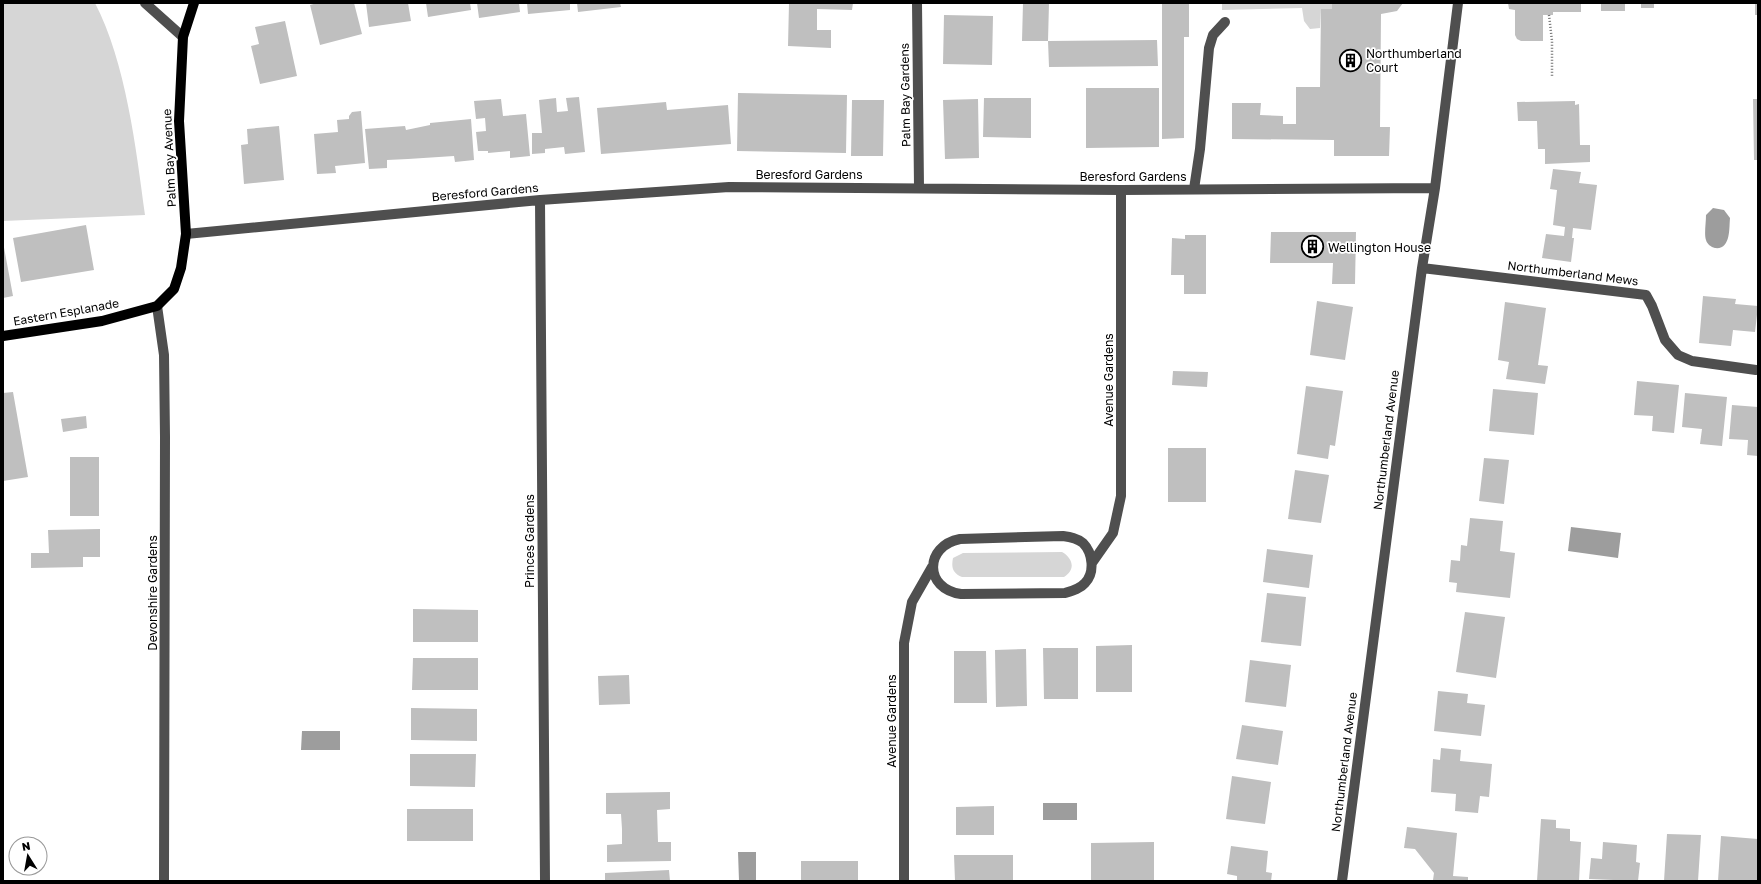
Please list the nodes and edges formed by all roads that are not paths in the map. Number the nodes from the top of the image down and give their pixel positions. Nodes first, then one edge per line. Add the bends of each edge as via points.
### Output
1 (145, 3) edge
2 (194, 3) edge
3 (917, 3) edge
4 (1458, 3) edge
5 (1225, 22) dead end
6 (183, 37) junction
7 (919, 187) junction
8 (1435, 188) junction
9 (1194, 189) junction
10 (1121, 190) junction
11 (540, 200) junction
12 (186, 234) junction
13 (1422, 268) junction
14 (157, 306) junction
15 (3, 336) edge
16 (1756, 370) dead end
17 (1092, 563) junction
18 (932, 567) junction
19 (164, 881) edge
20 (545, 881) edge
21 (904, 881) edge
22 (1342, 881) edge

1 - 6 street
2 - 6 main road, Palm Bay Avenue
3 - 7 street, Palm Bay Gardens
4 - 8 street, Northumberland Avenue
5 - 9 street via 1213,35 1209,48
6 - 12 main road, Palm Bay Avenue via 178,121
7 - 10 street, Beresford Gardens
7 - 11 street, Beresford Gardens via 729,187
8 - 9 street, Beresford Gardens
8 - 13 street, Northumberland Avenue
9 - 10 street, Beresford Gardens
10 - 17 street, Avenue Gardens via 1121,496 1113,533
11 - 12 street, Beresford Gardens
11 - 20 street, Princes Gardens
12 - 14 main road, Palm Bay Avenue via 181,268 174,289
13 - 16 street, Northumberland Mews via 1646,295 1665,340 1678,355 1692,361
13 - 22 street, Northumberland Avenue
14 - 15 main road, Eastern Esplanade via 102,321
14 - 19 street, Devonshire Gardens via 164,355
17 - 18 street, Avenue Gardens via 1083,543 1062,536 950,541 941,547
17 - 18 street, Avenue Gardens via 1085,584 1065,593 950,593 935,578
18 - 21 street, Avenue Gardens via 912,602 904,643

